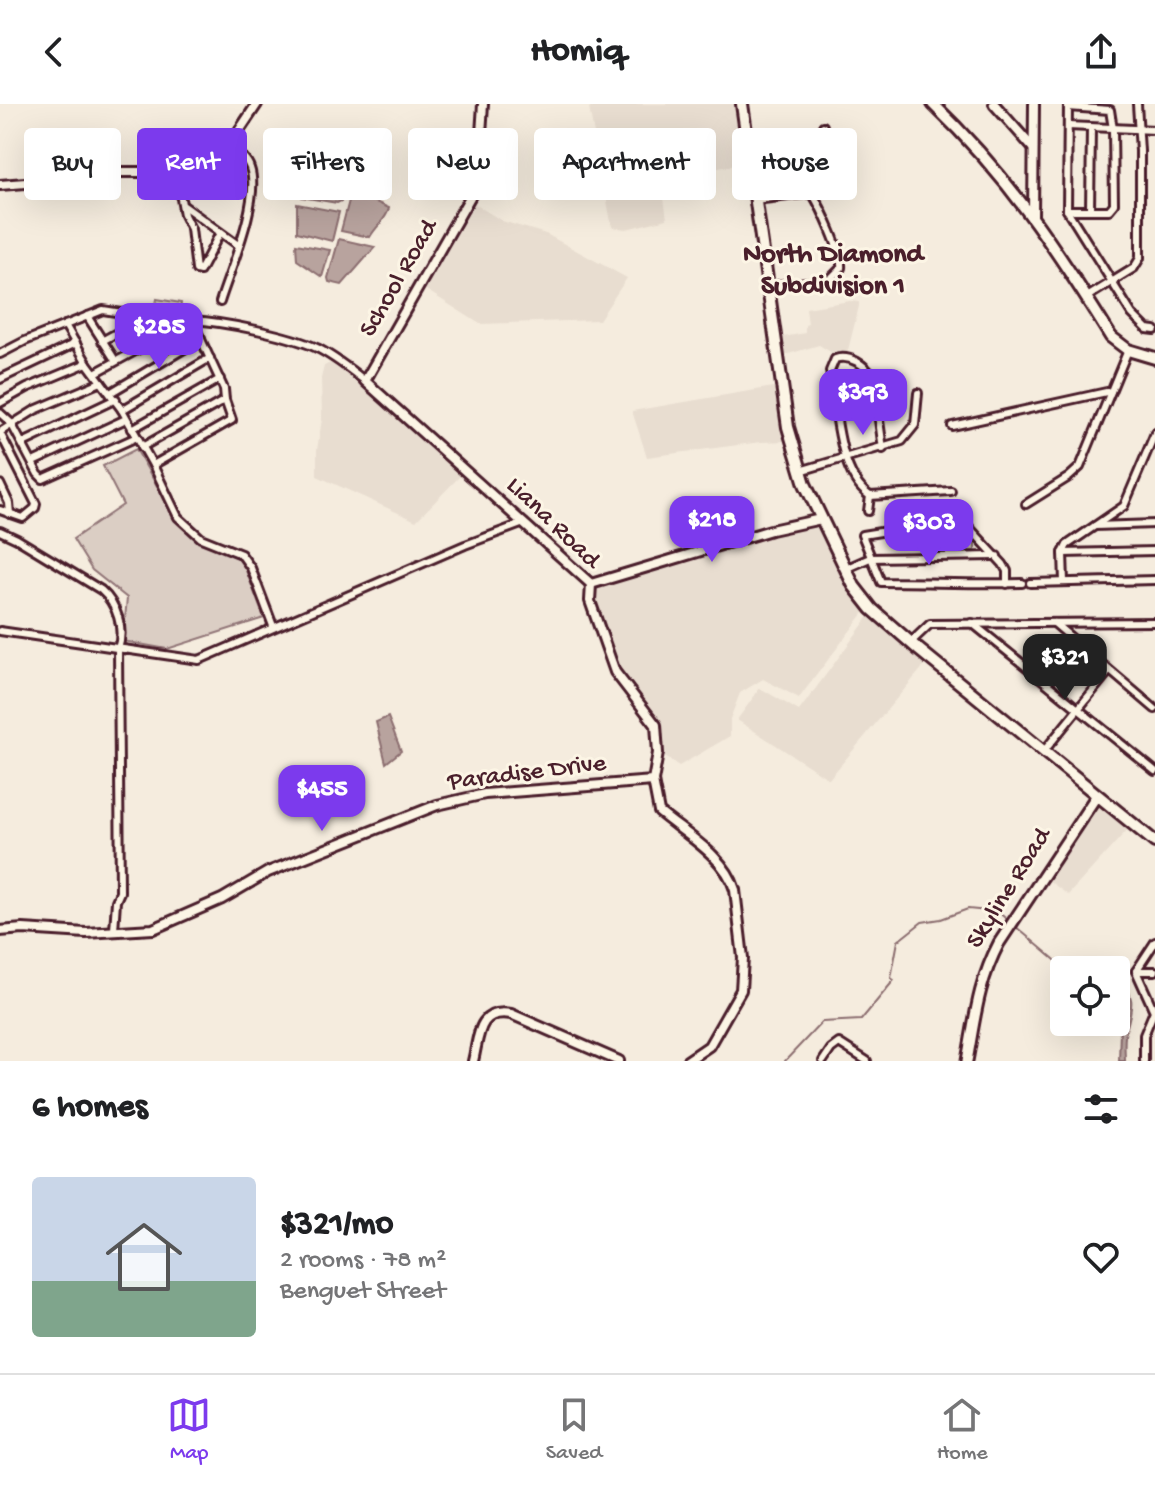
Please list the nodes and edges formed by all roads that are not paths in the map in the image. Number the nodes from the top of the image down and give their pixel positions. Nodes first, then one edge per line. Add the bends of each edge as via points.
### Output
1 (257, 104) edge
2 (483, 104) edge
3 (742, 104) edge
4 (933, 104) edge
5 (994, 104) edge
6 (1034, 104) edge
7 (1137, 104) edge
8 (1068, 106) edge
9 (1068, 126) junction
10 (241, 128) edge
11 (745, 128) edge
12 (1091, 128) junction
13 (1113, 129) junction
14 (1139, 129) junction
15 (1155, 130) edge
16 (1034, 148) junction
17 (247, 163) edge
18 (137, 172) edge
19 (0, 185) edge
20 (182, 200) edge
21 (755, 200) edge
22 (816, 200) edge
23 (184, 206) junction
24 (1067, 210) junction
25 (1090, 210) junction
26 (1033, 216) junction
27 (220, 233) junction
28 (238, 245) junction
29 (1112, 282) junction
30 (768, 286) junction
31 (1087, 297) junction
32 (220, 302) dead end
33 (87, 316) junction
34 (144, 318) junction
35 (192, 320) junction
36 (65, 325) junction
37 (1155, 330) edge
38 (158, 337) junction
39 (201, 339) junction
40 (102, 341) junction
41 (76, 343) junction
42 (1128, 350) junction
43 (0, 354) edge
44 (210, 358) junction
45 (1155, 358) edge
46 (115, 360) junction
47 (87, 363) junction
48 (95, 373) junction
49 (0, 379) edge
50 (220, 379) junction
51 (365, 381) junction
52 (101, 382) junction
53 (1111, 391) junction
54 (110, 393) junction
55 (918, 393) dead end
56 (116, 399) junction
57 (225, 400) junction
58 (0, 403) edge
59 (122, 410) junction
60 (0, 413) edge
61 (126, 419) junction
62 (11, 423) junction
63 (952, 426) dead end
64 (132, 429) junction
65 (0, 433) edge
66 (1155, 433) edge
67 (137, 437) junction
68 (23, 443) junction
69 (142, 447) junction
70 (883, 449) junction
71 (844, 457) junction
72 (33, 462) junction
73 (153, 465) junction
74 (800, 471) junction
75 (0, 484) edge
76 (951, 491) dead end
77 (870, 496) junction
78 (1026, 504) dead end
79 (0, 510) edge
80 (868, 511) dead end
81 (10, 514) junction
82 (821, 519) junction
83 (524, 523) junction
84 (1155, 524) edge
85 (1093, 526) junction
86 (0, 531) edge
87 (1155, 551) edge
88 (1063, 553) junction
89 (997, 556) junction
90 (870, 558) junction
91 (845, 569) junction
92 (1155, 580) edge
93 (1064, 582) junction
94 (1022, 583) dead end
95 (1030, 583) dead end
96 (591, 584) junction
97 (1007, 584) junction
98 (1054, 622) junction
99 (1155, 622) edge
100 (972, 623) junction
101 (273, 626) junction
102 (0, 631) edge
103 (911, 642) junction
104 (118, 649) junction
105 (1109, 671) junction
106 (1078, 709) junction
107 (1155, 709) edge
108 (1044, 751) junction
109 (1155, 771) edge
110 (653, 781) junction
111 (1097, 795) junction
112 (1155, 842) edge
113 (114, 930) junction
114 (0, 931) edge
115 (1155, 942) edge
116 (1152, 949) edge
117 (1136, 971) junction
118 (1155, 971) edge
119 (1146, 990) junction
120 (1155, 990) edge
121 (1154, 1011) edge
122 (1144, 1035) junction
123 (1155, 1035) edge
124 (1155, 1055) edge
125 (1144, 1058) edge
126 (473, 1061) edge
127 (619, 1061) edge
128 (687, 1061) edge
129 (823, 1061) edge
130 (867, 1061) edge
131 (967, 1061) edge

1 - 10 street
2 - 51 street, School Road via 474,190
3 - 11 main road
4 - 26 main road via 974,143
5 - 16 street
6 - 16 street
7 - 14 street
8 - 9 street
8 - 13 street via 1108,108
9 - 12 street
9 - 24 street
12 - 13 street
12 - 25 street
13 - 14 street
13 - 25 street via 1114,204 1109,210
14 - 15 street
14 - 29 street via 1140,258
16 - 26 street
17 - 28 street via 253,190
18 - 19 street
20 - 23 street
21 - 30 main road
22 - 30 street via 842,258 841,268 829,280
23 - 27 street
23 - 27 street via 196,270
24 - 25 street
24 - 29 street
26 - 31 main road
27 - 28 street
28 - 32 street
29 - 31 street
29 - 37 street via 1139,322
30 - 74 main road via 787,420
31 - 42 main road via 1111,337
33 - 34 street via 109,310
33 - 36 street
33 - 40 street
34 - 38 street
34 - 40 street
35 - 38 street
35 - 39 street
35 - 51 street via 216,321 316,348
36 - 41 street
36 - 43 street
38 - 46 street
39 - 44 street
39 - 54 street
40 - 46 street
41 - 47 street
41 - 49 street
42 - 45 main road
42 - 53 street
44 - 50 street
44 - 59 street
46 - 48 street
47 - 48 street
47 - 58 street
48 - 52 street
50 - 57 street
50 - 64 street
51 - 83 street, Liana Road
52 - 54 street
52 - 62 street
53 - 63 street
53 - 78 street via 1080,467
54 - 56 street
55 - 70 street via 912,431
56 - 59 street
56 - 68 street
57 - 69 street
57 - 73 street via 232,419
59 - 61 street
60 - 62 street
61 - 64 street
61 - 72 street
62 - 65 street
62 - 68 street
64 - 67 street
65 - 81 street via 36,504 23,518
66 - 85 street via 1124,506
67 - 69 street
67 - 72 street via 43,479
68 - 72 street
69 - 73 street
70 - 71 street
70 - 71 street via 873,377 867,368 841,357 830,371
71 - 74 street
71 - 77 street
73 - 101 street via 178,517 201,538 245,558
74 - 82 main road
75 - 81 street
76 - 77 street
77 - 80 street
79 - 81 street
82 - 91 main road
82 - 96 street
83 - 96 street, Liana Road
83 - 101 street
84 - 85 street
85 - 88 street via 1071,540
86 - 104 street via 106,594 118,617
87 - 88 street
88 - 93 street
89 - 90 street
89 - 90 street via 964,525 862,535
89 - 97 street via 1007,571
90 - 91 street
90 - 97 street via 881,582
91 - 103 main road via 872,609
92 - 93 street
93 - 95 street
94 - 97 street
96 - 110 street, Liana Road via 590,601 615,672 656,725
98 - 99 street
98 - 100 street
98 - 105 street
100 - 103 street via 930,624
100 - 106 street
101 - 104 street via 199,660
102 - 104 street
103 - 108 main road
104 - 113 street via 120,892
105 - 106 street
105 - 107 street
106 - 108 street
106 - 109 street
108 - 111 main road
110 - 113 street, Paradise Drive via 485,794 437,805 268,872 153,929
110 - 128 street, Liana Road via 659,812 719,861 735,890 741,990 709,1046
111 - 112 main road
111 - 131 main road, Skyline Road via 1015,917 981,980
113 - 114 street, Paradise Drive
115 - 116 street
116 - 117 street
117 - 118 street
117 - 119 street
119 - 120 street
119 - 121 street
121 - 122 street
122 - 123 street
122 - 125 street
124 - 125 street
126 - 127 street via 480,1027 502,1013
129 - 130 street via 839,1043

